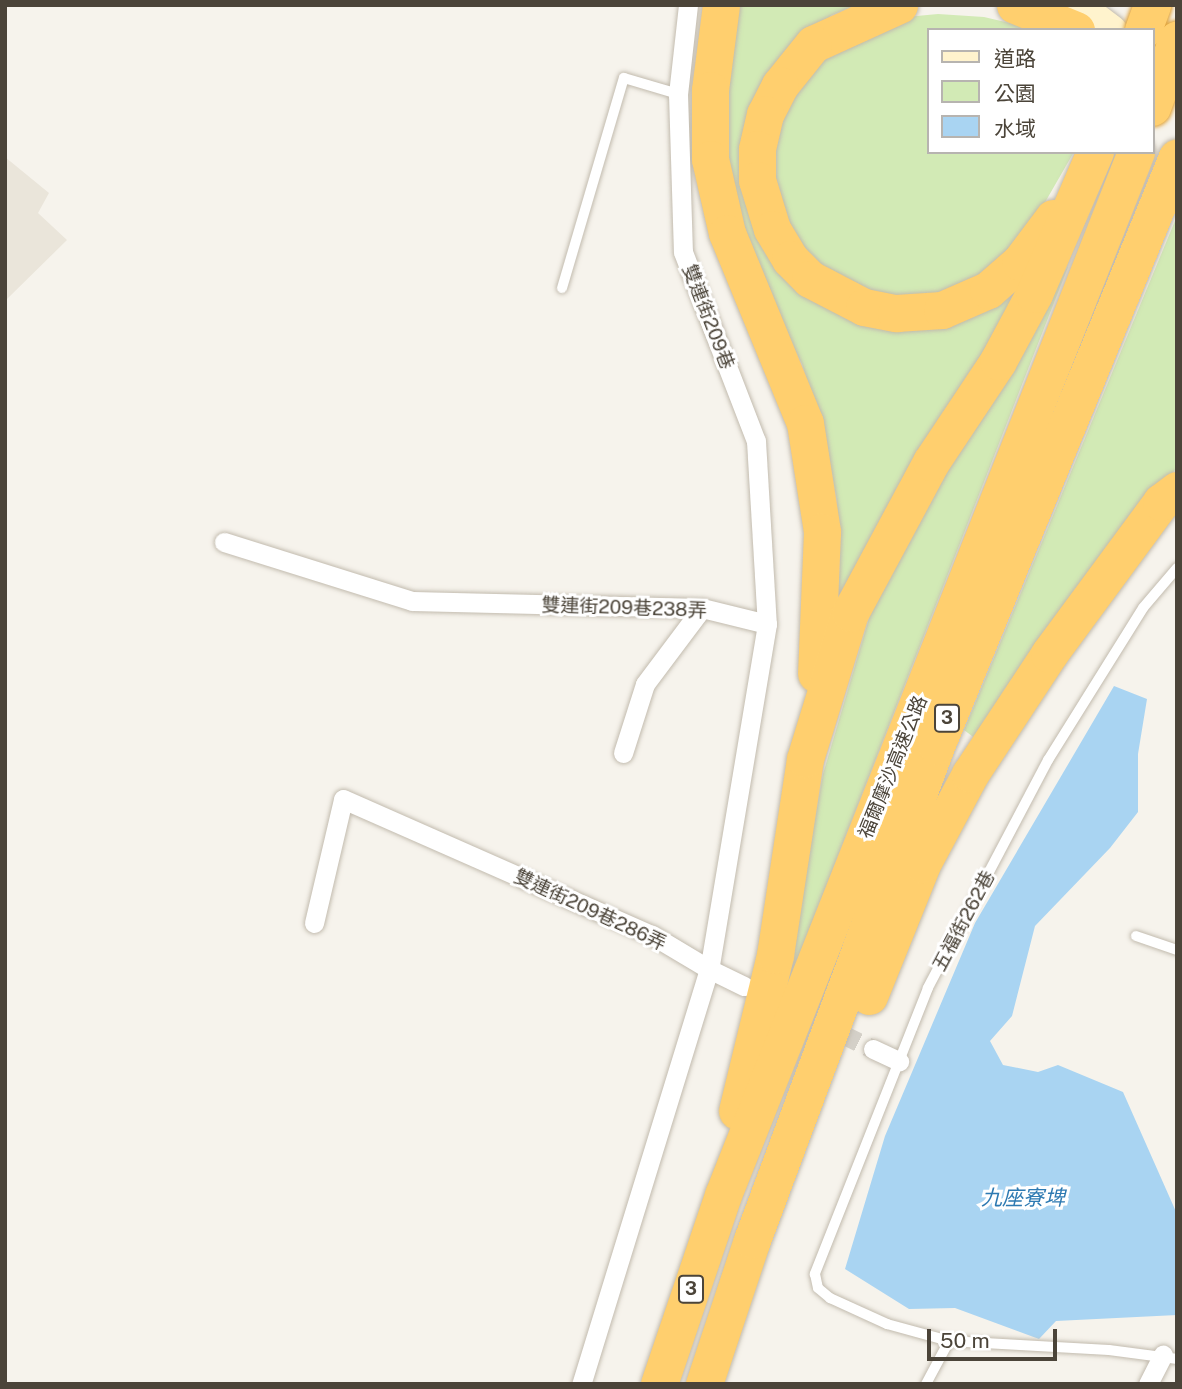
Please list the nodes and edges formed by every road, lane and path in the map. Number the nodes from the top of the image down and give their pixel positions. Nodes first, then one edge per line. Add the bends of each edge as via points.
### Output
1 (688, 5) edge
2 (720, 5) edge
3 (900, 5) edge
4 (1015, 5) edge
5 (1080, 5) edge
6 (1144, 5) edge
7 (1154, 5) edge
8 (1071, 28) edge
9 (1110, 28) edge
10 (1144, 28) edge
11 (1177, 29) edge
12 (1177, 39) edge
13 (1164, 70) edge
14 (678, 94) junction
15 (1154, 101) edge
16 (1177, 157) edge
17 (1092, 159) edge
18 (1130, 168) edge
19 (562, 288) dead end
20 (1172, 491) edge
21 (224, 542) dead end
22 (1177, 568) edge
23 (702, 608) junction
24 (767, 624) junction
25 (623, 753) dead end
26 (805, 759) junction
27 (314, 923) dead end
28 (1136, 936) dead end
29 (1177, 950) edge
30 (709, 969) junction
31 (744, 986) dead end
32 (873, 1049) tunnel mouth
33 (899, 1061) junction
34 (723, 1195) junction
35 (752, 1240) junction
36 (949, 1341) junction
37 (1170, 1357) edge
38 (581, 1384) edge
39 (659, 1384) edge
40 (704, 1384) edge
41 (926, 1384) edge
42 (1148, 1384) edge

1 - 14 street, 雙連街209巷
2 - 26 highway via 710,90 710,159 727,233 805,423 822,532 820,641
3 - 17 highway via 813,44 780,85 765,114 757,149 757,180 764,209 790,259 810,279 864,307 896,313 942,310 988,290 1020,262
4 - 8 highway
5 - 9 main road
6 - 11 main road
7 - 10 highway, bridge
7 - 11 highway
12 - 13 highway, bridge
13 - 15 highway, bridge
14 - 19 lane via 624,78
14 - 24 street, 雙連街209巷 via 683,252 756,441
16 - 35 highway, 福爾摩沙高速公路 / 3 via 936,746
17 - 26 highway via 1069,221 1028,305 998,361 925,473 850,613
18 - 34 highway, 福爾摩沙高速公路 / 3
20 - 35 highway via 1049,654 971,774 922,863 865,1006
21 - 23 street, 雙連街209巷238弄 via 412,601
22 - 33 lane, 五福街262巷 via 1143,608 1048,760 928,988
23 - 24 street, 雙連街209巷238弄
23 - 25 street via 645,684
24 - 30 street
26 - 34 highway via 775,955 740,1093
27 - 30 street, 雙連街209巷286弄 via 343,799 652,935
28 - 29 lane
30 - 31 street
30 - 38 street
32 - 33 street
33 - 36 lane, 五福街262巷 via 815,1274 818,1288 830,1298 887,1324
34 - 39 highway, 福爾摩沙高速公路 / 3
35 - 40 highway, 福爾摩沙高速公路 / 3
36 - 37 lane
36 - 41 lane
37 - 42 street

